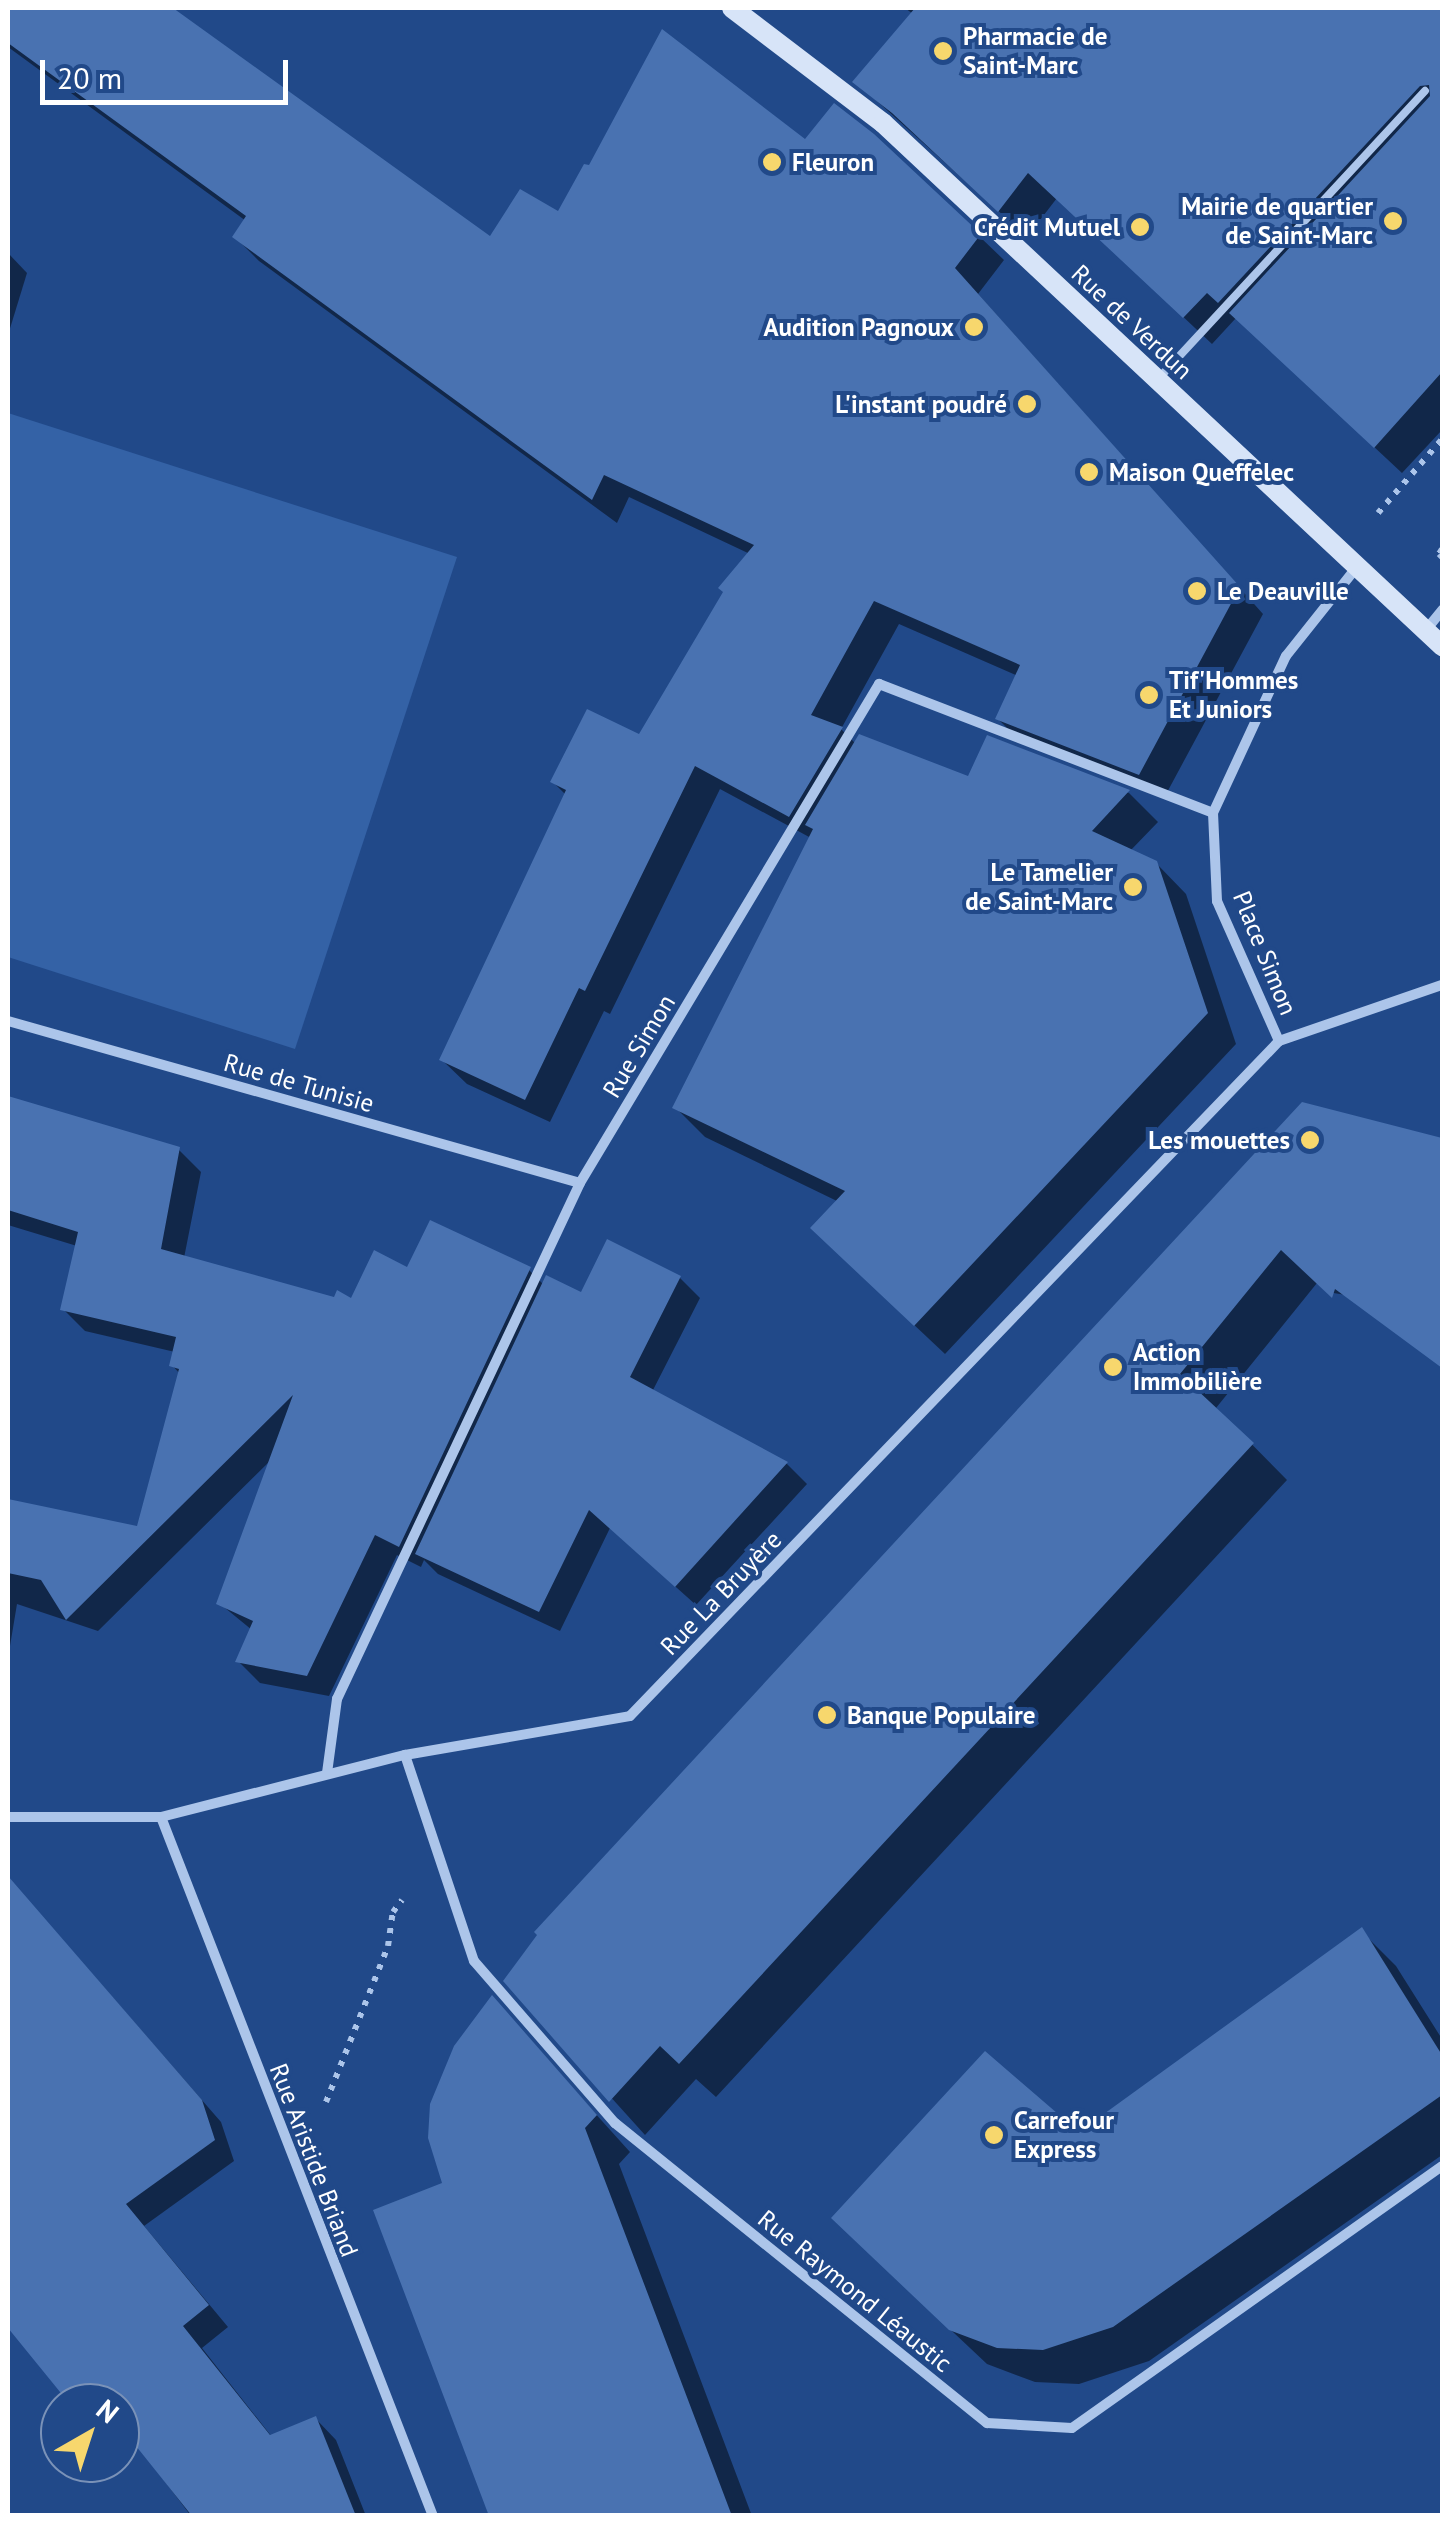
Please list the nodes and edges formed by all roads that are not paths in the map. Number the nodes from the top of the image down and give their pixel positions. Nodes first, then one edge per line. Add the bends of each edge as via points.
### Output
1 (732, 8) edge
2 (1426, 90) dead end
3 (1157, 380) junction
4 (1356, 568) junction
5 (1442, 610) edge
6 (1426, 630) junction
7 (1442, 646) edge
8 (1214, 813) junction
9 (1442, 985) edge
10 (8, 1021) edge
11 (1279, 1041) junction
12 (580, 1184) junction
13 (406, 1756) junction
14 (326, 1773) junction
15 (8, 1817) edge
16 (161, 1818) junction
17 (1442, 2166) edge
18 (433, 2516) edge

1 - 3 street, Rue de Verdun via 883,123
2 - 3 lane
3 - 4 street, Rue de Verdun
4 - 6 street, Rue de Verdun
4 - 8 street, Place Simon via 1286,656
5 - 6 street
6 - 7 street, Rue de Verdun
8 - 11 street, Place Simon via 1218,901
8 - 12 street, Rue Simon via 879,684
9 - 11 street, Place Simon
10 - 12 street, Rue de Tunisie
11 - 13 street, Rue La Bruyère via 630,1716
12 - 14 street, Rue Simon via 337,1698
13 - 14 street, Rue La Bruyère
13 - 17 street, Rue Raymond Léaustic via 474,1961 615,2123 987,2423 1072,2428
14 - 16 street, Rue La Bruyère
15 - 16 street, Rue La Bruyère
16 - 18 street, Rue Aristide Briand

